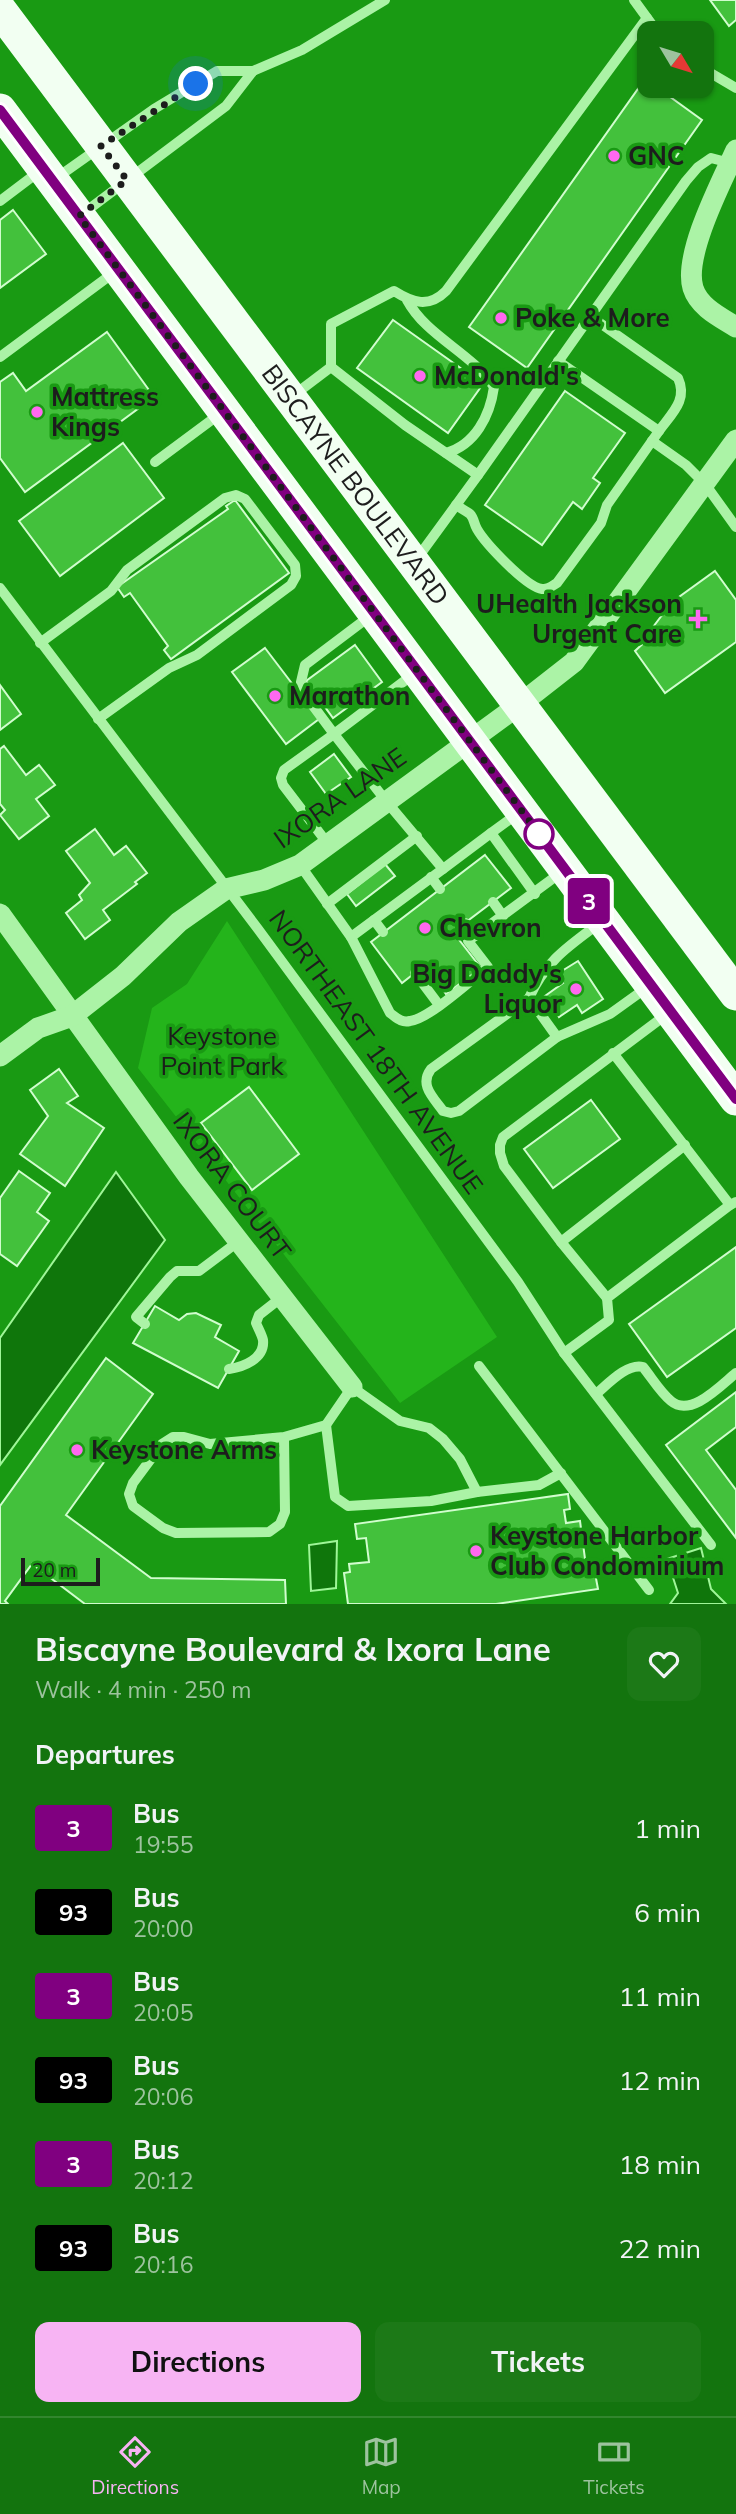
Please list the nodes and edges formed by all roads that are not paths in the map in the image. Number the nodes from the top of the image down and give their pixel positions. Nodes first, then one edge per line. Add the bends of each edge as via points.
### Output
1 (385, 0) edge
2 (634, 0) edge
3 (0, 10) edge
4 (647, 18) junction
5 (649, 21) edge
6 (253, 71) junction
7 (714, 75) edge
8 (736, 88) edge
9 (9, 128) edge
10 (101, 146) junction
11 (733, 157) edge
12 (48, 174) junction
13 (127, 180) junction
14 (0, 201) edge
15 (79, 216) junction
16 (119, 269) junction
17 (407, 300) junction
18 (590, 316) junction
19 (736, 327) edge
20 (0, 358) edge
21 (558, 361) junction
22 (331, 367) junction
23 (290, 398) junction
24 (224, 411) junction
25 (659, 431) junction
26 (736, 440) edge
27 (652, 441) junction
28 (446, 453) junction
29 (155, 462) dead end
30 (478, 475) junction
31 (705, 484) junction
32 (456, 505) junction
33 (736, 527) edge
34 (413, 564) junction
35 (0, 588) edge
36 (374, 613) junction
37 (40, 643) junction
38 (417, 671) junction
39 (519, 705) junction
40 (98, 719) junction
41 (334, 734) junction
42 (469, 740) junction
43 (386, 801) junction
44 (522, 811) junction
45 (491, 833) junction
46 (417, 836) junction
47 (328, 844) junction
48 (459, 857) junction
49 (300, 865) junction
50 (443, 869) junction
51 (467, 869) dead end
52 (565, 870) junction
53 (431, 877) junction
54 (226, 889) junction
55 (440, 889) dead end
56 (535, 894) junction
57 (492, 902) dead end
58 (327, 904) junction
59 (0, 914) edge
60 (503, 916) junction
61 (374, 920) junction
62 (604, 921) junction
63 (466, 923) dead end
64 (383, 932) dead end
65 (475, 936) junction
66 (351, 937) junction
67 (415, 973) dead end
68 (651, 985) junction
69 (736, 994) edge
70 (528, 998) junction
71 (439, 1005) junction
72 (671, 1012) junction
73 (72, 1016) junction
74 (557, 1037) junction
75 (613, 1053) junction
76 (0, 1056) edge
77 (736, 1099) edge
78 (685, 1145) junction
79 (733, 1203) edge
80 (239, 1241) junction
81 (561, 1242) junction
82 (282, 1297) junction
83 (607, 1298) junction
84 (145, 1324) dead end
85 (564, 1353) junction
86 (479, 1366) dead end
87 (229, 1369) dead end
88 (736, 1373) edge
89 (352, 1387) junction
90 (596, 1394) junction
91 (326, 1425) junction
92 (284, 1437) junction
93 (561, 1473) junction
94 (477, 1492) junction
95 (711, 1545) dead end
96 (649, 1590) dead end

1 - 6 lane via 302,50
2 - 4 lane
3 - 10 main road, BISCAYNE BOULEVARD
4 - 5 lane
4 - 17 lane via 446,291 437,300
6 - 10 lane via 217,71
6 - 13 lane via 226,107
7 - 8 lane
9 - 12 main road
10 - 12 lane
10 - 13 main road, BISCAYNE BOULEVARD
11 - 18 lane via 711,158 698,166
11 - 19 street via 701,233 691,276 702,303
12 - 14 lane
12 - 15 main road
13 - 15 lane
13 - 23 main road, BISCAYNE BOULEVARD
15 - 16 main road
16 - 20 lane
16 - 24 main road
17 - 22 lane via 394,291 331,324
17 - 28 lane via 417,317 487,375 494,387 491,406 475,434
18 - 21 lane
18 - 25 lane via 678,378 681,400
21 - 25 lane
21 - 30 lane
22 - 23 lane
22 - 28 lane
23 - 34 main road, BISCAYNE BOULEVARD
24 - 29 lane
24 - 36 main road
25 - 27 lane
26 - 31 street, IXORA LANE
27 - 31 lane
27 - 32 lane via 607,505 601,523 550,588 532,585 511,567 484,540 472,516
28 - 30 lane
30 - 32 lane
31 - 33 lane
31 - 39 street, IXORA LANE via 573,662
32 - 34 lane
34 - 39 main road, BISCAYNE BOULEVARD
35 - 37 lane, NORTHEAST 18TH AVENUE
36 - 38 main road
36 - 41 lane via 305,665 301,681 308,699
37 - 40 lane, NORTHEAST 18TH AVENUE
37 - 40 lane via 111,591 127,570 225,498 236,495 245,499 287,554 295,565 291,585 197,655 169,668
38 - 41 lane
38 - 42 main road
39 - 42 street, IXORA LANE
39 - 69 main road, BISCAYNE BOULEVARD
40 - 54 lane, NORTHEAST 18TH AVENUE
41 - 43 lane
41 - 47 lane via 284,770 281,778
42 - 43 street, IXORA LANE
42 - 44 main road
43 - 46 lane
43 - 47 street, IXORA LANE
44 - 45 lane
44 - 52 main road
45 - 48 lane
45 - 56 lane
46 - 50 lane
46 - 58 lane
47 - 49 street, IXORA LANE
48 - 50 lane
48 - 51 lane
49 - 54 street, IXORA LANE
49 - 58 lane
50 - 53 lane
52 - 56 lane
52 - 62 main road
53 - 55 lane
53 - 61 lane
54 - 73 street, IXORA LANE via 179,922 123,976
54 - 85 lane, NORTHEAST 18TH AVENUE via 518,1282
56 - 60 lane
57 - 60 lane
58 - 66 lane
59 - 73 street, IXORA COURT
60 - 65 lane
61 - 64 lane
61 - 66 lane
62 - 68 main road
62 - 70 lane via 565,949 540,975
63 - 65 lane
65 - 71 lane via 468,941 488,967
66 - 71 lane via 390,1013 400,1021 414,1021
67 - 71 lane
68 - 72 main road
68 - 74 lane via 610,1014
70 - 74 lane
70 - 74 lane via 431,1069 425,1086 443,1111 458,1111
72 - 75 lane
72 - 77 main road
73 - 76 street, IXORA LANE via 38,1028
73 - 80 street, IXORA COURT
75 - 78 lane
75 - 81 lane via 503,1137 500,1153 504,1166
78 - 79 lane
78 - 81 lane
79 - 83 lane
80 - 82 street, IXORA COURT
80 - 84 lane via 199,1270 177,1271 170,1277 136,1317
81 - 83 lane
82 - 87 lane via 259,1315 256,1323 263,1341 254,1360
82 - 89 street, IXORA COURT
83 - 85 lane via 609,1320
85 - 90 lane, NORTHEAST 18TH AVENUE
86 - 93 lane
88 - 90 lane via 694,1405 669,1400 638,1365
89 - 91 lane
89 - 94 lane via 400,1420 429,1428 443,1439 460,1459
90 - 95 lane, NORTHEAST 18TH AVENUE
91 - 92 lane
91 - 94 lane via 335,1497 348,1506 431,1501
92 - 92 lane via 285,1512 280,1524 269,1532 176,1533 132,1506 129,1494 133,1483 162,1444 173,1437 210,1444
93 - 94 lane via 539,1485
93 - 96 lane

